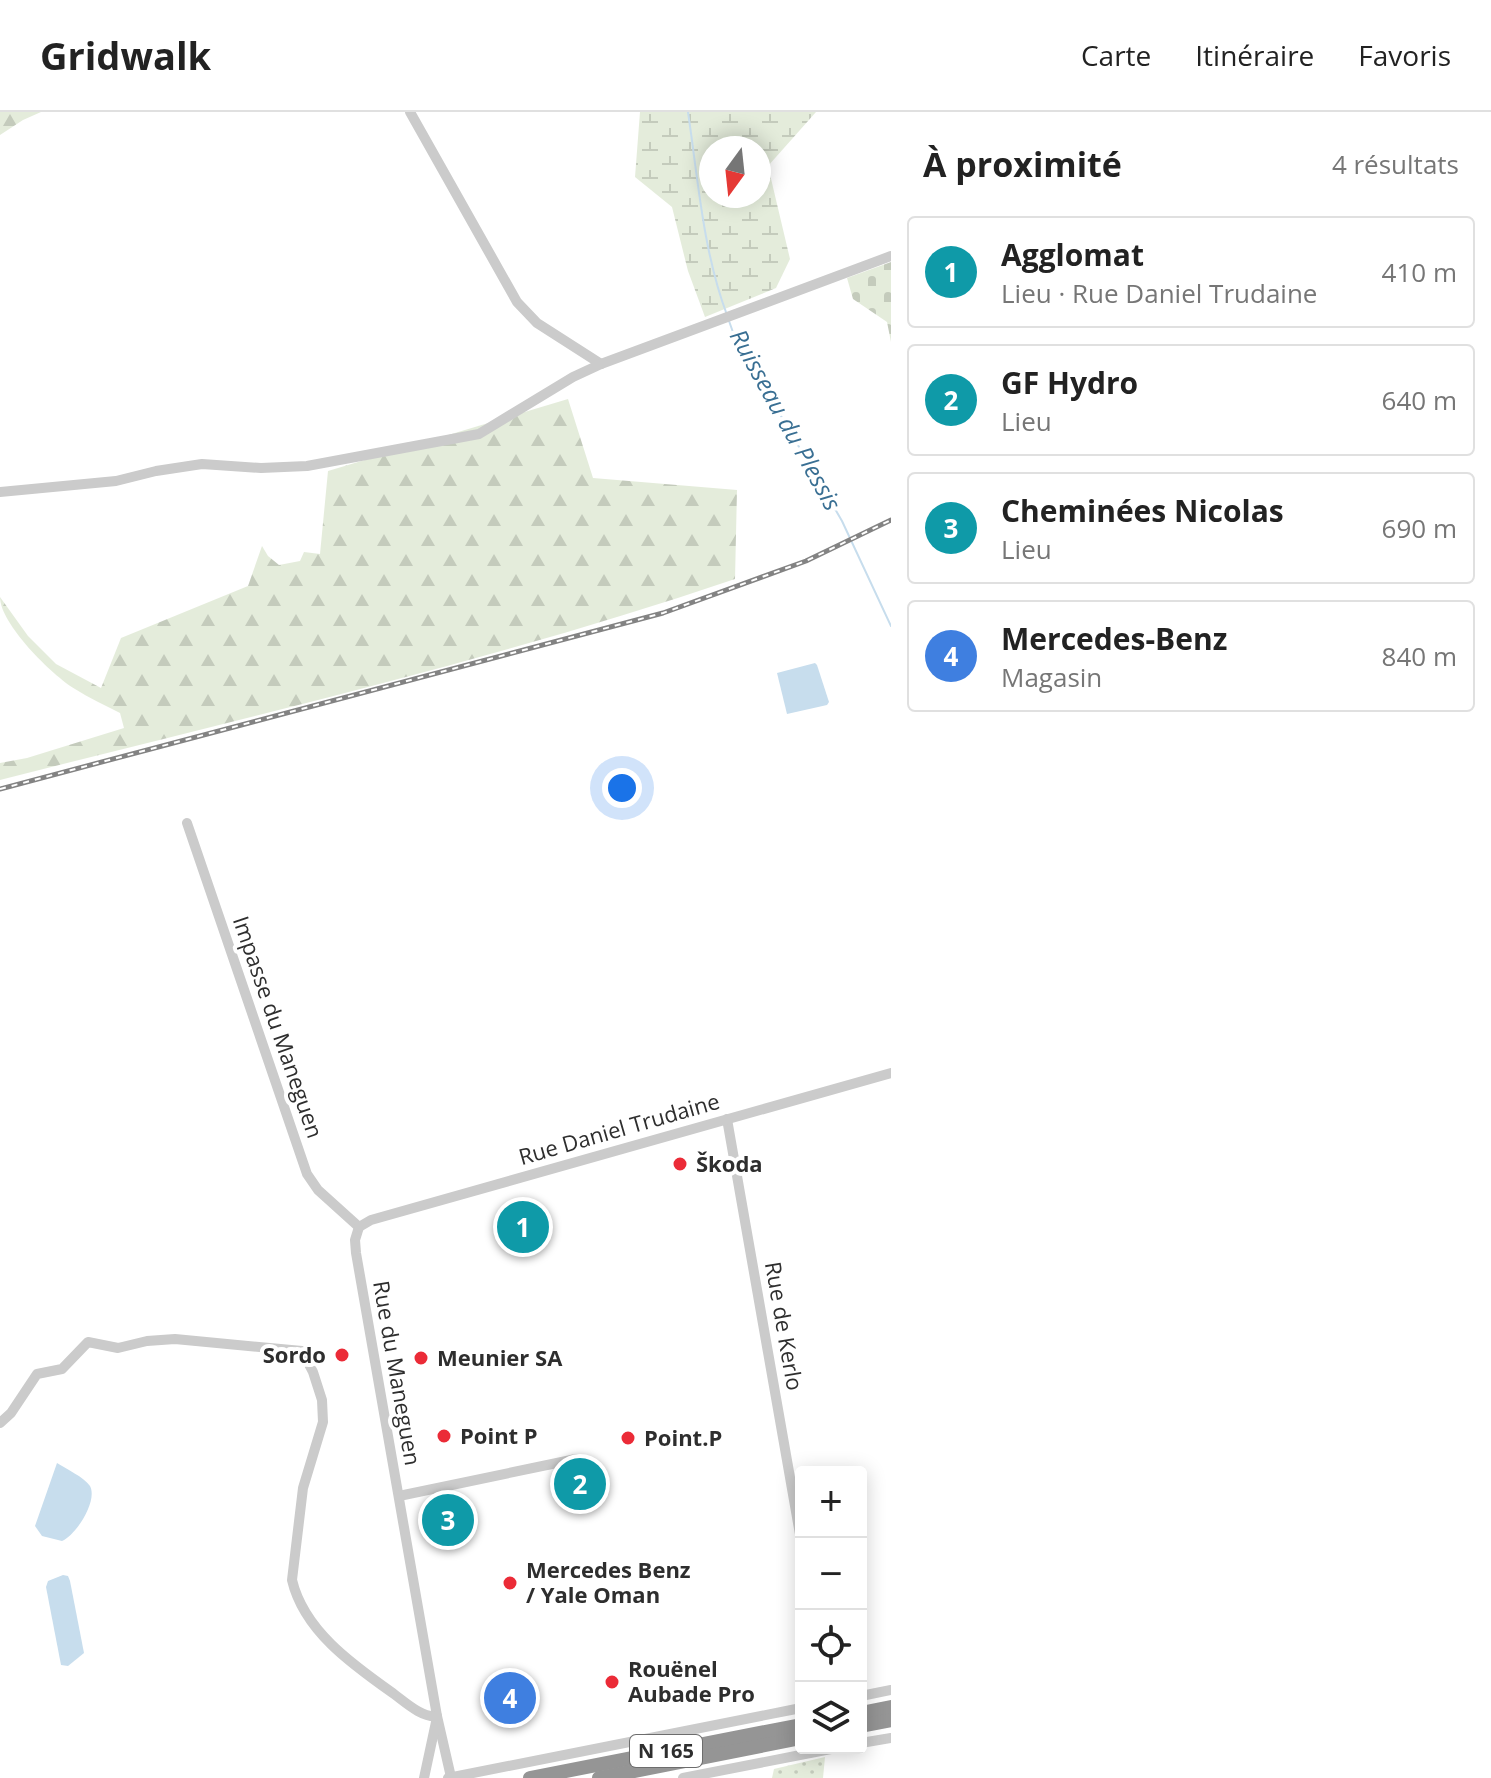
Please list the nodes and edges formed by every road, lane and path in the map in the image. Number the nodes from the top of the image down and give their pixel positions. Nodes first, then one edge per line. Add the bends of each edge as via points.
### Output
1 (410, 112) edge
2 (891, 256) edge
3 (601, 364) junction
4 (0, 492) edge
5 (187, 823) dead end
6 (891, 1073) edge
7 (727, 1119) junction
8 (359, 1227) junction
9 (0, 1423) edge
10 (576, 1459) dead end
11 (399, 1496) junction
12 (801, 1538) edge
13 (891, 1690) edge
14 (867, 1695) edge
15 (891, 1707) edge
16 (795, 1709) edge
17 (867, 1712) edge
18 (437, 1716) junction
19 (891, 1720) edge
20 (867, 1725) edge
21 (795, 1726) edge
22 (795, 1739) edge
23 (889, 1741) edge
24 (867, 1743) edge
25 (809, 1754) edge
26 (713, 1775) edge
27 (424, 1778) edge
28 (450, 1778) edge
29 (530, 1778) edge
30 (599, 1778) edge
31 (685, 1778) edge

1 - 3 street via 517,302 537,323
2 - 3 street
3 - 4 street via 479,434 307,466 202,464 116,481
5 - 8 street, Impasse du Maneguen via 307,1174
6 - 7 street, Rue Daniel Trudaine
7 - 8 street, Rue Daniel Trudaine
7 - 12 street, Rue de Kerlo
8 - 11 street, Rue du Maneguen via 356,1253
9 - 18 street via 37,1374 62,1369 88,1342 127,1348 175,1339 302,1351 322,1400 323,1422 303,1488 295,1593 348,1661 409,1705
10 - 11 street
11 - 18 street, Rue du Maneguen
13 - 14 street
15 - 17 highway
16 - 28 street
18 - 27 street, Rue du Maneguen
18 - 28 street, Rue du Maneguen
19 - 20 highway
21 - 29 highway, N 165
22 - 30 highway, N 165
23 - 24 street
25 - 26 street
26 - 31 street

